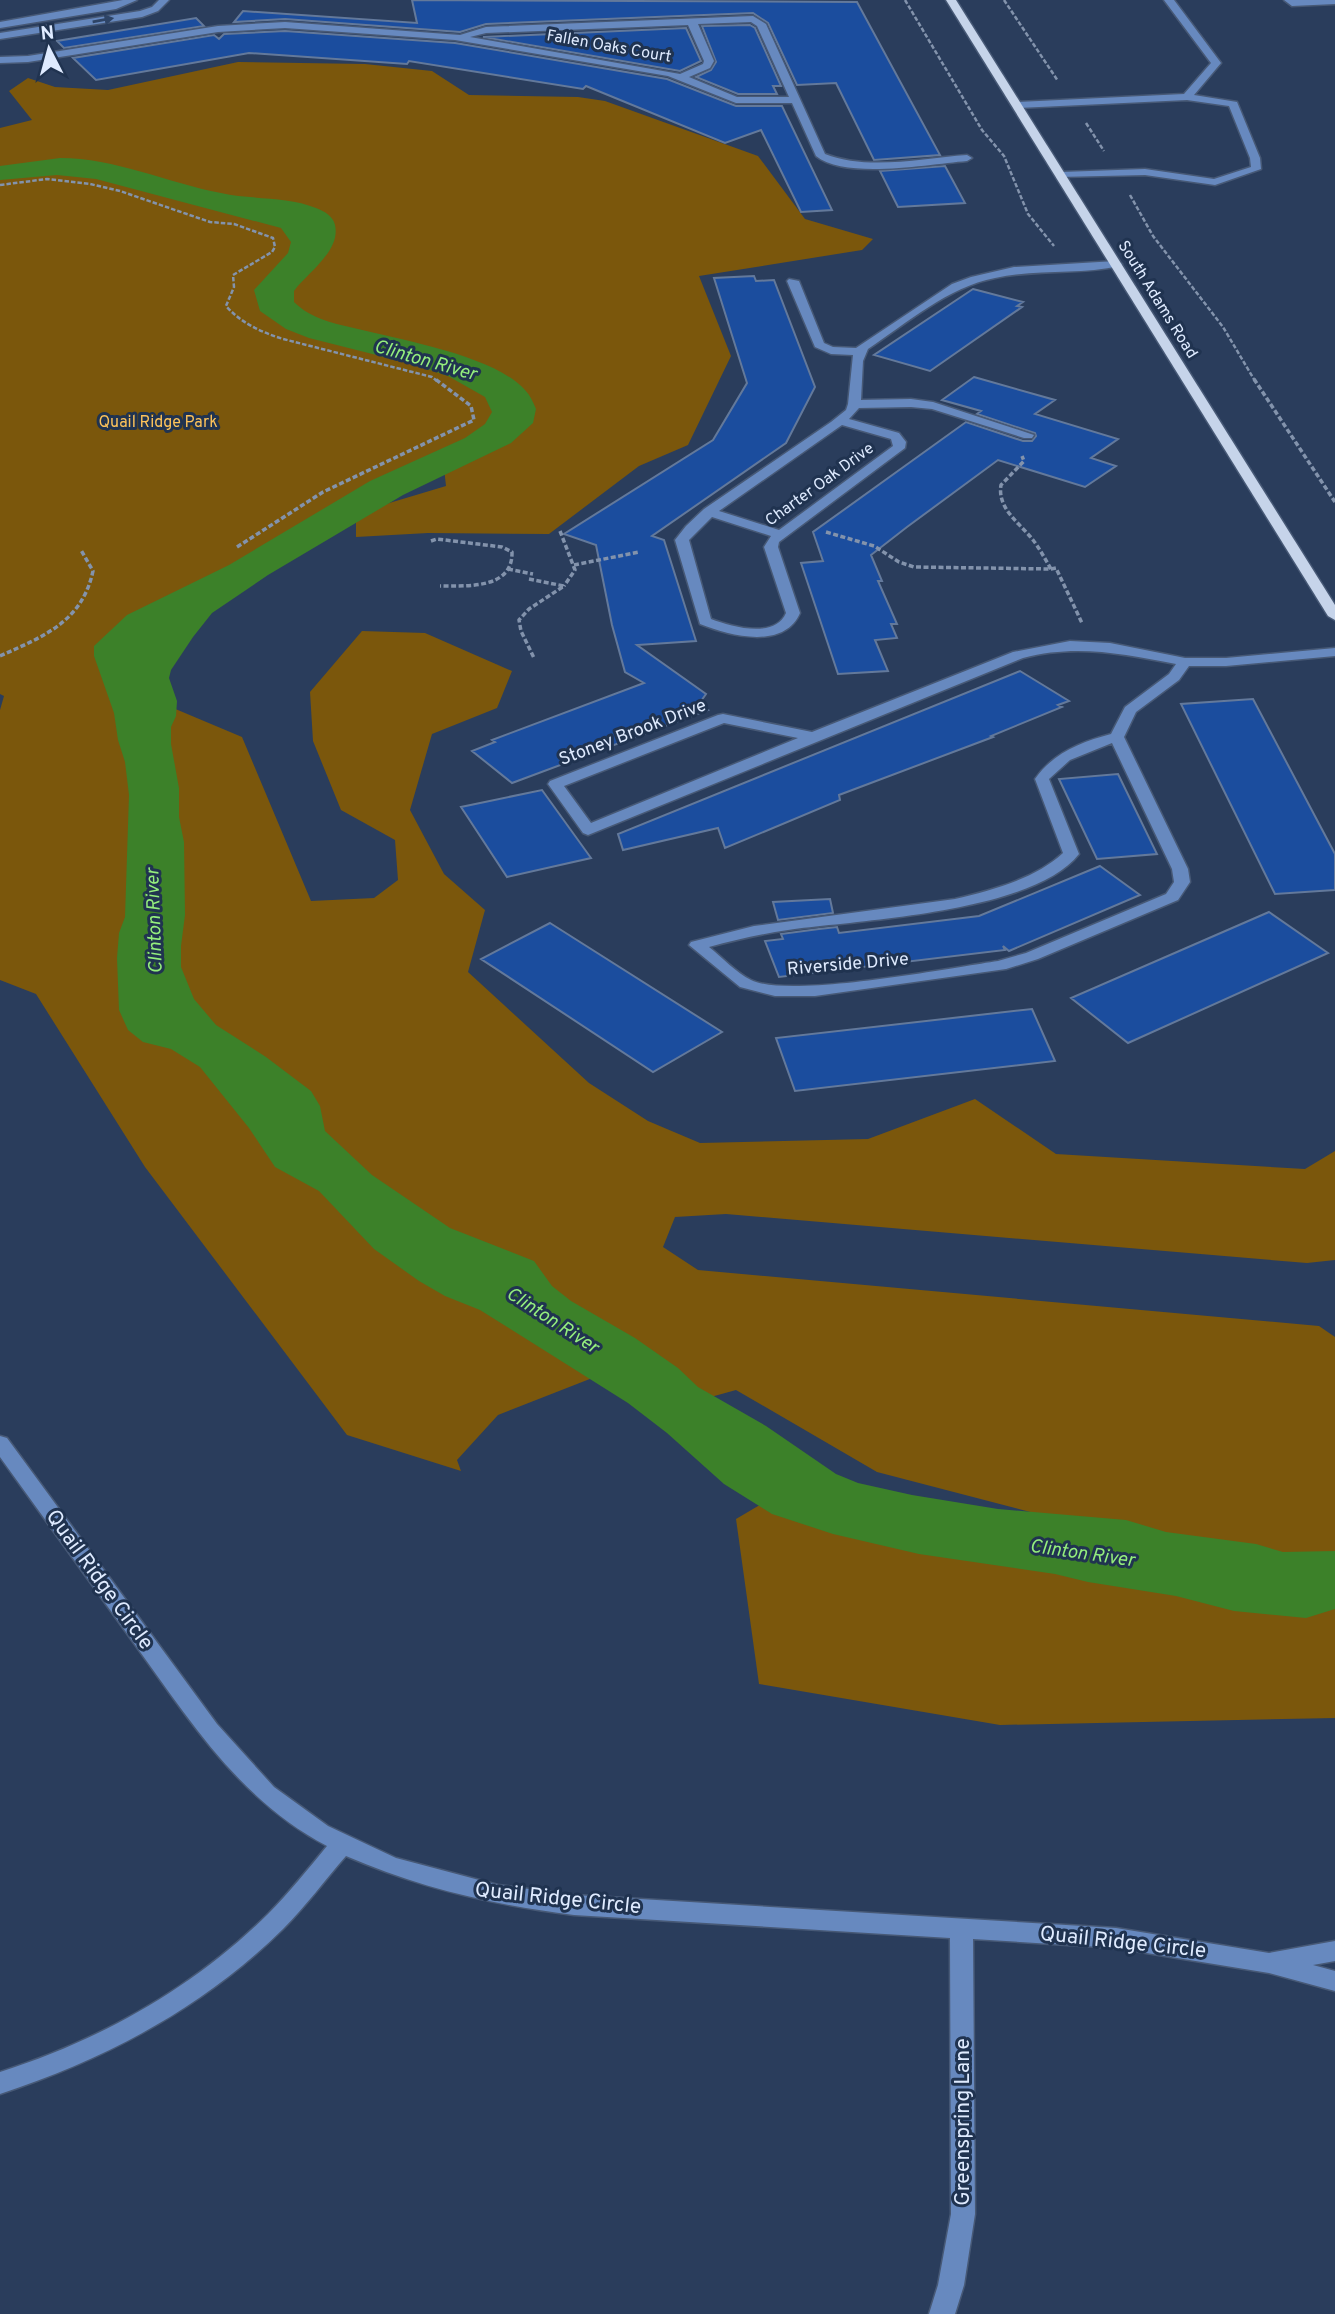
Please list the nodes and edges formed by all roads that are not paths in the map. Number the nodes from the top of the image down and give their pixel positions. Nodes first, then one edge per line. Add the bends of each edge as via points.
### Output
1 (132, 0) edge
2 (164, 0) edge
3 (951, 0) edge
4 (1168, 0) edge
5 (1291, 1) edge
6 (1335, 1) edge
7 (691, 20) junction
8 (0, 25) edge
9 (0, 36) edge
10 (455, 37) junction
11 (0, 60) edge
12 (681, 76) junction
13 (1187, 97) junction
14 (795, 100) junction
15 (1018, 105) junction
16 (967, 158) dead end
17 (1062, 176) junction
18 (1116, 264) junction
19 (793, 281) dead end
20 (859, 352) junction
21 (855, 404) junction
22 (841, 421) junction
23 (1028, 435) dead end
24 (709, 512) junction
25 (779, 534) junction
26 (1335, 616) edge
27 (1335, 652) edge
28 (1185, 662) junction
29 (814, 737) junction
30 (1116, 737) junction
31 (0, 1443) edge
32 (342, 1844) junction
33 (961, 1928) junction
34 (1335, 1951) edge
35 (1269, 1963) junction
36 (1335, 1981) edge
37 (0, 2083) edge
38 (942, 2314) edge

1 - 8 street
9 -> 2 street via 142,14
3 - 15 main road, South Adams Road
4 - 13 street via 1216,63
5 - 6 street
7 - 10 street, Fallen Oaks Court via 486,30
7 - 12 street via 709,61
7 - 14 street, Fallen Oaks Court via 742,18 761,24
10 - 11 street, Fallen Oaks Court via 249,25
10 - 12 street, Fallen Oaks Court
12 - 14 street, Fallen Oaks Court via 736,100
13 - 15 street
13 - 17 street via 1233,104 1256,169 1215,182 1144,172
14 - 16 street, Fallen Oaks Court via 821,156 831,163
15 - 17 main road, South Adams Road
17 - 18 main road, South Adams Road
18 - 20 street via 969,280
18 - 26 main road, South Adams Road
19 - 20 street via 819,345
20 - 21 street
21 - 22 street, Charter Oak Drive
21 - 23 street via 933,406
22 - 24 street, Charter Oak Drive
22 - 25 street, Charter Oak Drive via 895,436 899,448
24 - 25 street
24 - 25 street, Charter Oak Drive via 682,540 705,621 718,628 776,631 792,621 771,547
27 - 28 street, Stoney Brook Drive
28 - 29 street, Stoney Brook Drive via 1094,645 1045,648
28 - 30 street via 1174,677 1130,710
29 - 29 street, Stoney Brook Drive via 588,830 555,784 723,718
30 - 30 street, Riverside Drive via 1080,748 1048,769 1042,779 1072,854 1058,867 959,905 755,930 697,945 746,984 775,991 815,991 1000,966 1172,897 1182,882 1180,869
31 - 32 street, Quail Ridge Circle via 242,1770 287,1810
32 - 33 street, Quail Ridge Circle via 417,1876 508,1898
32 - 37 street via 275,1922 199,1985 113,2040
33 - 35 street, Quail Ridge Circle via 1116,1938
33 - 38 street, Greenspring Lane via 963,2214
34 - 35 street, Quail Ridge Circle
35 - 36 street, Quail Ridge Circle

